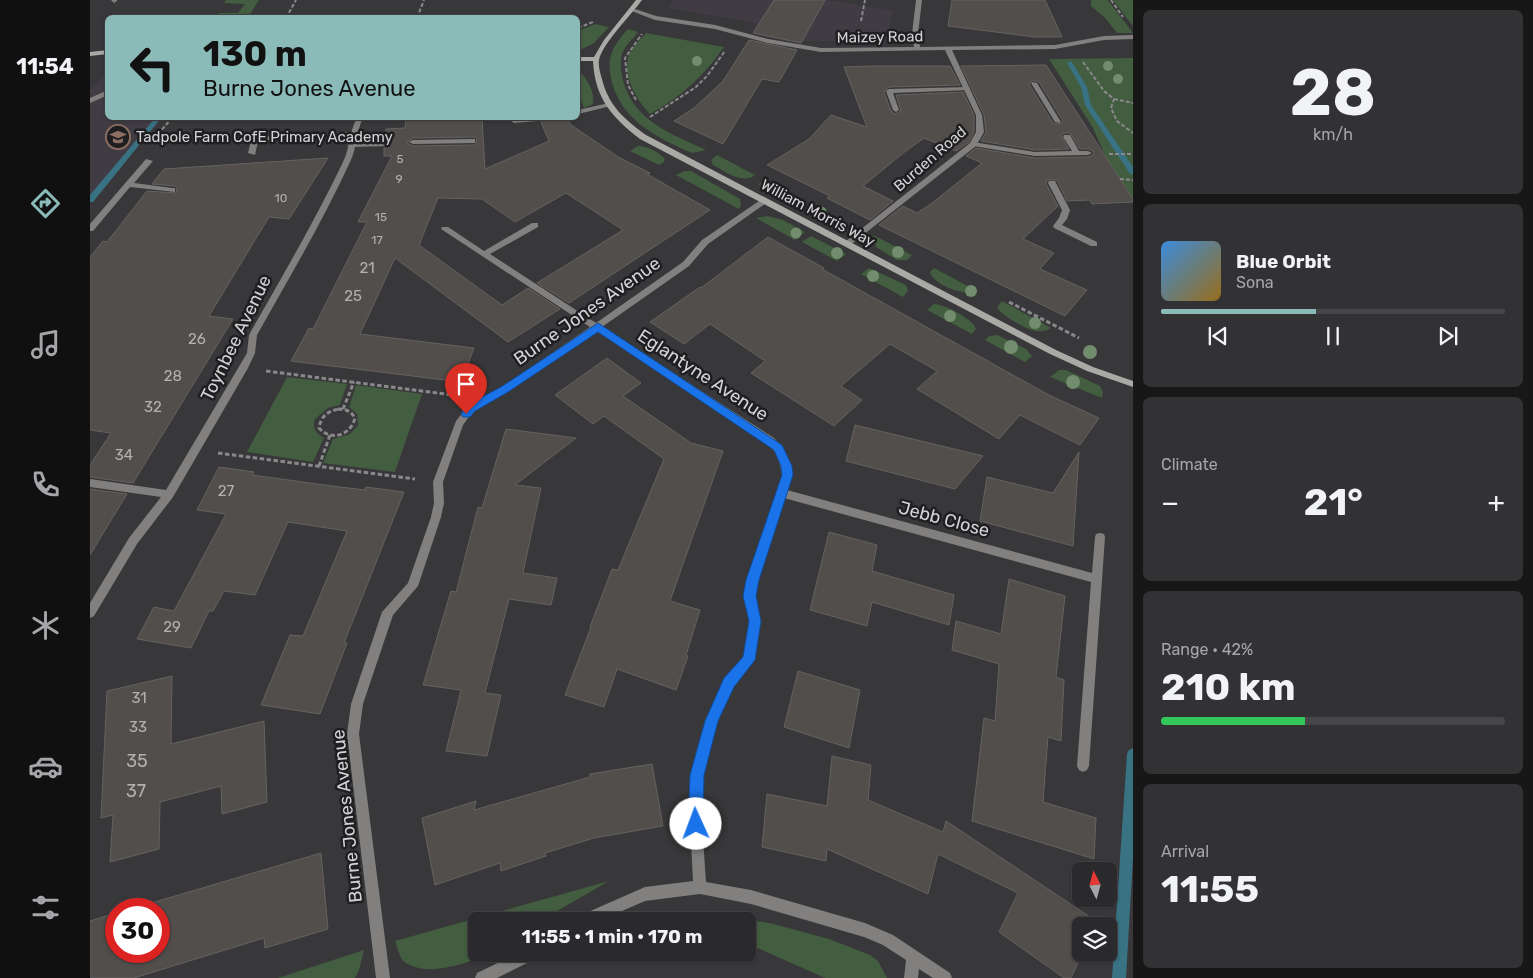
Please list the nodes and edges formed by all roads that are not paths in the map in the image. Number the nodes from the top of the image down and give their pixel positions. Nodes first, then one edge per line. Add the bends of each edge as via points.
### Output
1 (639, 0) edge
2 (919, 0) edge
3 (632, 10) junction
4 (1133, 37) edge
5 (917, 49) junction
6 (948, 49) junction
7 (105, 52) edge
8 (90, 54) edge
9 (580, 59) edge
10 (596, 59) junction
11 (1034, 83) dead end
12 (968, 90) junction
13 (105, 94) edge
14 (90, 101) edge
15 (609, 106) junction
16 (896, 110) dead end
17 (580, 112) edge
18 (359, 120) edge
19 (526, 120) edge
20 (514, 121) dead end
21 (1058, 122) dead end
22 (353, 134) junction
23 (333, 135) dead end
24 (309, 136) dead end
25 (1067, 137) dead end
26 (472, 141) dead end
27 (412, 142) dead end
28 (385, 144) dead end
29 (973, 144) junction
30 (351, 145) junction
31 (252, 152) dead end
32 (1077, 153) junction
33 (1088, 153) dead end
34 (149, 160) dead end
35 (1052, 183) dead end
36 (128, 185) junction
37 (172, 190) dead end
38 (765, 201) junction
39 (535, 225) dead end
40 (90, 229) edge
41 (445, 229) dead end
42 (849, 243) junction
43 (1094, 244) dead end
44 (484, 254) junction
45 (598, 327) junction
46 (1133, 384) edge
47 (90, 483) edge
48 (782, 493) junction
49 (170, 494) junction
50 (1100, 537) dead end
51 (1097, 579) junction
52 (90, 613) edge
53 (1083, 766) dead end
54 (700, 887) junction
55 (604, 912) edge
56 (914, 956) junction
57 (514, 962) edge
58 (383, 978) edge
59 (482, 978) edge
60 (910, 978) edge
61 (945, 978) edge

1 - 3 street
2 - 5 street via 915,34
3 - 5 street, Maizey Road via 656,18 820,50
3 - 10 street via 606,41
4 - 6 street, Maizey Road via 1104,38 1055,47
5 - 6 street, Maizey Road
6 - 12 street, Burden Road
7 - 8 street
9 - 10 street
10 - 15 street, William Morris Way via 601,90
11 - 21 street
12 - 16 street via 889,91
12 - 29 street, Burden Road via 979,115 980,132
13 - 14 street
15 - 17 street
15 - 38 street, William Morris Way via 622,121 644,137
18 - 22 street, Toynbee Avenue
19 - 20 street
22 - 23 street
22 - 30 street, Toynbee Avenue
24 - 31 street via 255,139
25 - 32 street
26 - 27 street
28 - 30 street
29 - 32 street via 1037,158
29 - 42 street, Burden Road
30 - 49 street, Toynbee Avenue via 348,159 318,218 253,335 251,353
32 - 33 street
34 - 36 street
35 - 43 street via 1066,210 1057,226
36 - 37 street
36 - 40 street
38 - 42 street, William Morris Way
38 - 45 street, Burne Jones Avenue via 706,242 686,264
39 - 44 street
41 - 44 street, Eglantyne Avenue
42 - 46 street, William Morris Way via 1053,352 1090,370
44 - 45 street, Eglantyne Avenue
45 - 48 street, Eglantyne Avenue via 778,448 787,475
45 - 58 street, Burne Jones Avenue via 504,390 471,408 459,424 438,482 439,503 413,586 388,612 357,704 353,734
47 - 49 street
48 - 51 street, Jebb Close
48 - 54 street, Eglantyne Avenue via 752,580 749,596 755,621 748,660 729,683 719,703 697,775 695,807
49 - 52 street, Toynbee Avenue via 133,541
50 - 51 street
51 - 53 street
54 - 55 street via 645,894
54 - 56 street via 751,897 865,930
56 - 60 street
56 - 61 street
57 - 59 street

